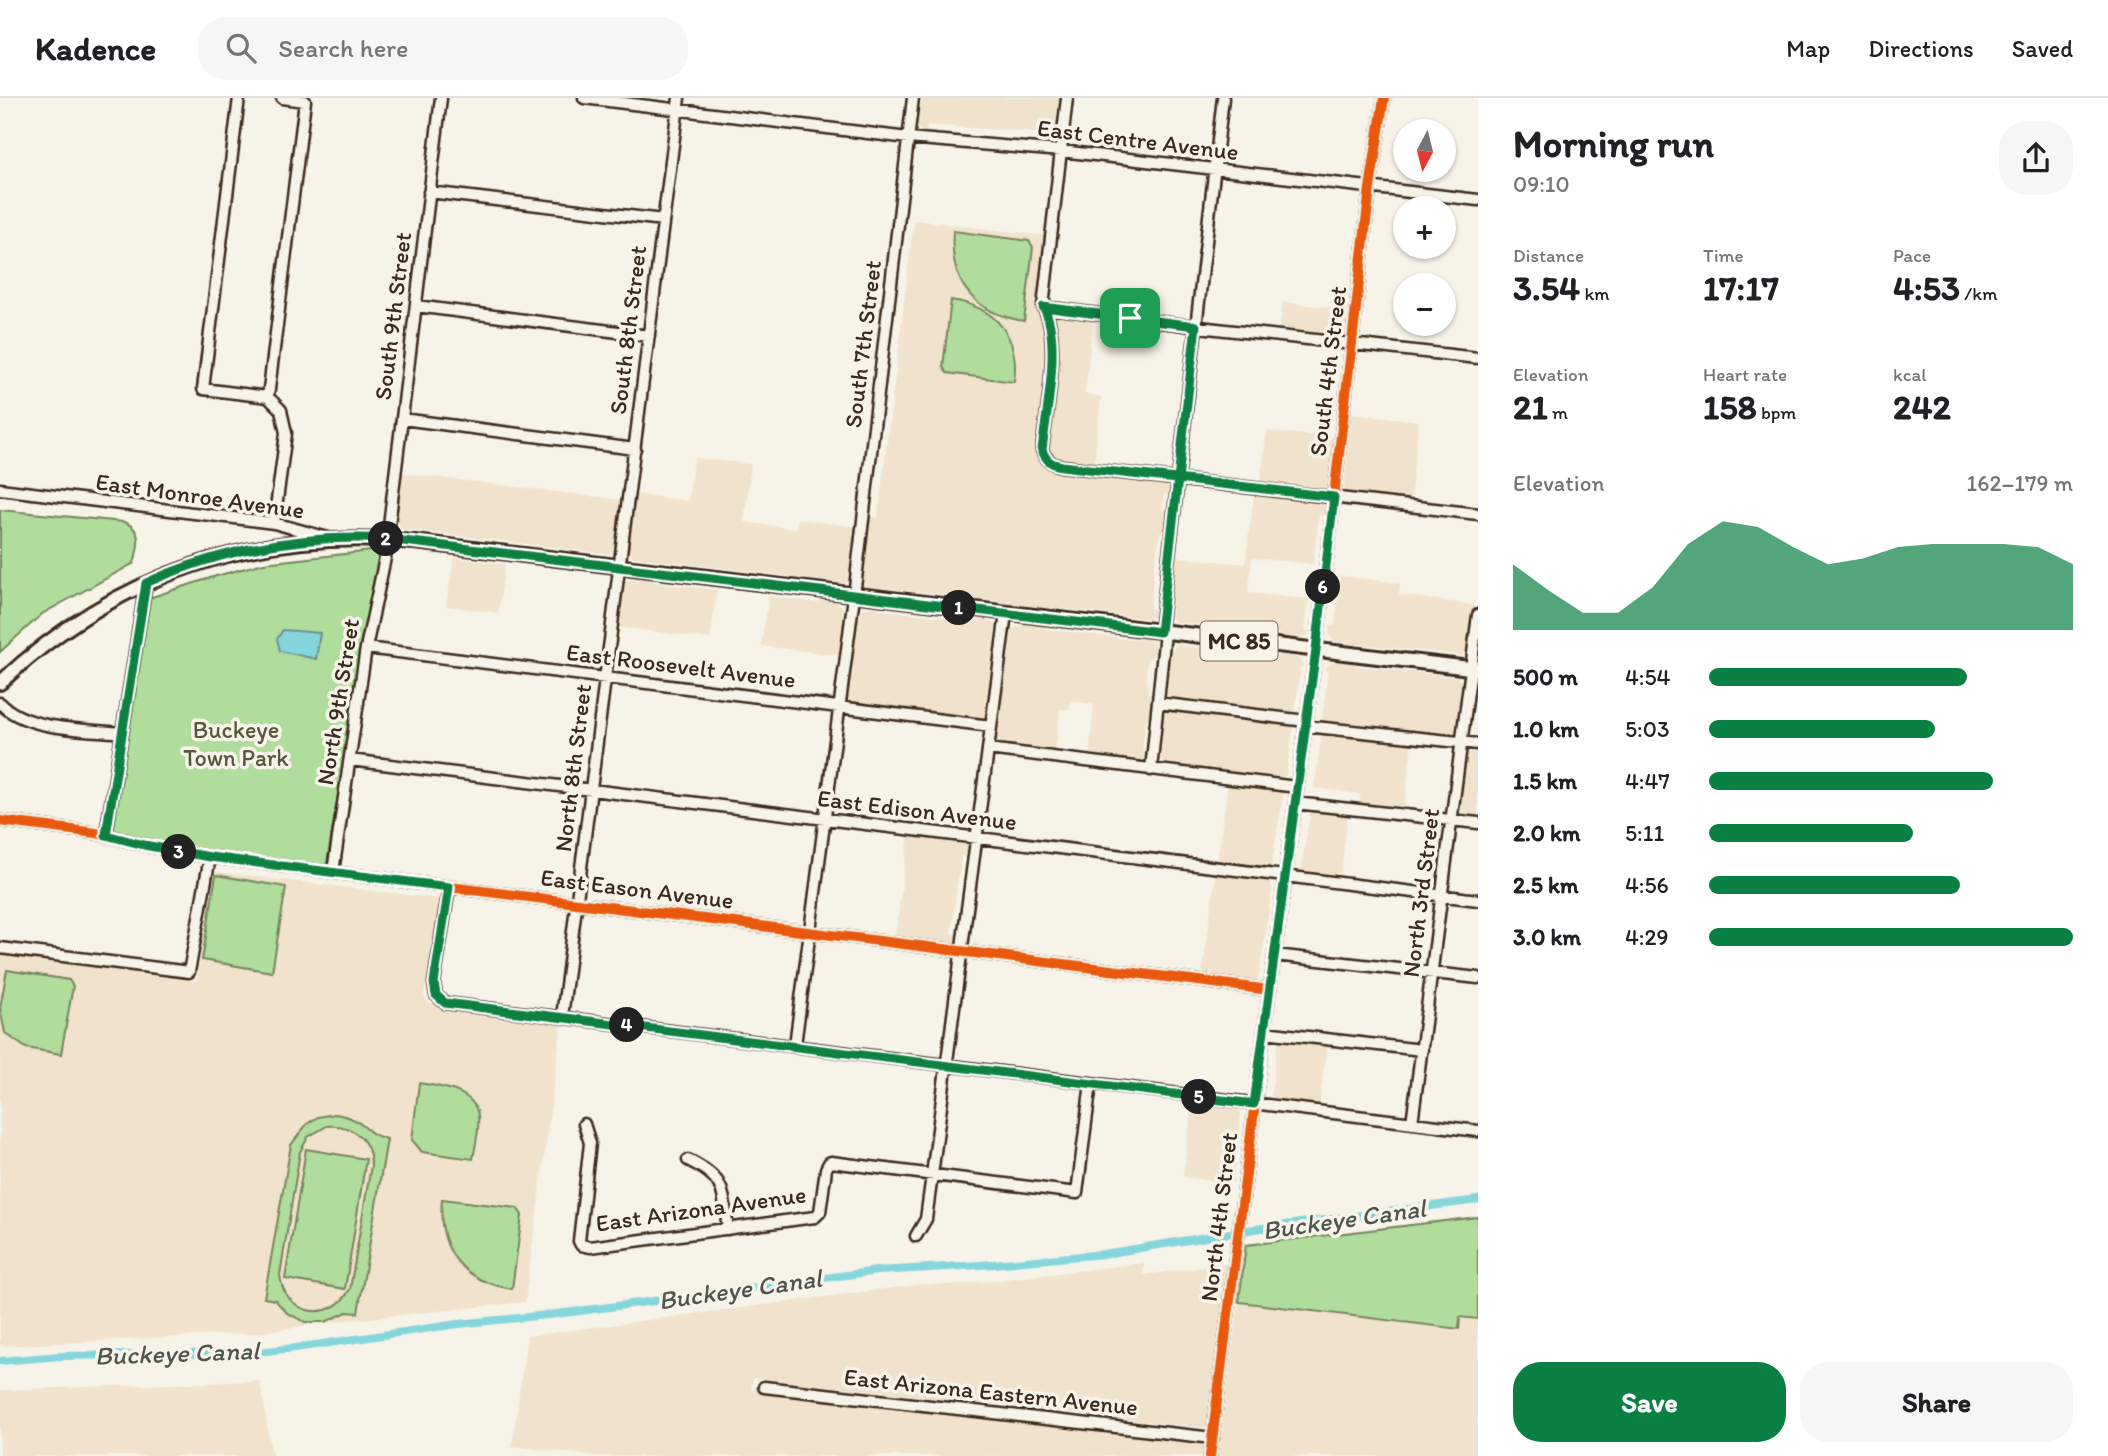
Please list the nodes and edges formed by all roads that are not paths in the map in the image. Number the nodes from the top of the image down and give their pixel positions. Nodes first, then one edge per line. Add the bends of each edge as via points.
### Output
1 (239, 98) edge
2 (282, 98) edge
3 (441, 98) edge
4 (584, 98) edge
5 (913, 98) edge
6 (1067, 98) edge
7 (1223, 98) edge
8 (1384, 98) edge
9 (678, 104) edge
10 (908, 138) junction
11 (1061, 152) junction
12 (1214, 170) junction
13 (1370, 188) junction
14 (429, 192) junction
15 (1478, 200) edge
16 (663, 220) junction
17 (416, 306) junction
18 (1043, 307) junction
19 (1196, 326) junction
20 (649, 336) junction
21 (1353, 344) junction
22 (1478, 358) edge
23 (268, 397) junction
24 (402, 419) junction
25 (635, 449) junction
26 (1178, 480) junction
27 (0, 489) edge
28 (1334, 497) junction
29 (1478, 514) edge
30 (274, 523) junction
31 (328, 538) junction
32 (387, 539) junction
33 (621, 567) junction
34 (146, 583) junction
35 (855, 596) junction
36 (1006, 613) junction
37 (1478, 615) edge
38 (1163, 632) junction
39 (366, 648) junction
40 (1316, 650) junction
41 (1475, 668) edge
42 (606, 677) junction
43 (0, 683) edge
44 (1158, 703) junction
45 (0, 704) edge
46 (840, 706) junction
47 (1306, 723) junction
48 (991, 726) junction
49 (122, 733) junction
50 (1462, 742) junction
51 (1478, 744) edge
52 (988, 749) junction
53 (350, 760) junction
54 (1151, 770) junction
55 (1297, 787) junction
56 (591, 790) junction
57 (1295, 803) junction
58 (825, 819) junction
59 (1451, 820) junction
60 (0, 821) edge
61 (1478, 823) edge
62 (106, 835) junction
63 (975, 838) junction
64 (210, 857) junction
65 (333, 872) junction
66 (1285, 876) junction
67 (449, 887) junction
68 (1442, 895) junction
69 (1478, 900) edge
70 (577, 903) junction
71 (810, 932) junction
72 (0, 948) edge
73 (962, 951) junction
74 (1275, 955) junction
75 (1432, 973) junction
76 (1478, 978) edge
77 (1270, 990) junction
78 (562, 1017) junction
79 (1264, 1032) junction
80 (795, 1045) junction
81 (1422, 1050) junction
82 (947, 1065) junction
83 (1091, 1083) junction
84 (1254, 1104) junction
85 (1412, 1123) junction
86 (584, 1124) dead end
87 (1478, 1131) edge
88 (688, 1160) dead end
89 (932, 1175) junction
90 (729, 1229) junction
91 (916, 1236) dead end
92 (764, 1387) dead end
93 (1213, 1438) junction
94 (1210, 1456) edge

1 - 23 street via 203,388
2 - 23 street via 305,101
3 - 14 street, South 9th Street
4 - 9 street, East Centre Avenue
5 - 10 street, South 7th Street
6 - 11 street
7 - 12 street
8 - 13 street, South 4th Street
9 - 10 street, East Centre Avenue
9 - 16 street, South 8th Street
10 - 11 street, East Centre Avenue
10 - 35 street, South 7th Street
11 - 12 street, East Centre Avenue
11 - 18 street
12 - 13 street, East Centre Avenue
12 - 19 street
13 - 15 street, East Centre Avenue
13 - 21 street, South 4th Street
14 - 16 street
14 - 17 street, South 9th Street
16 - 20 street, South 8th Street
17 - 20 street
17 - 24 street, South 9th Street
18 - 19 street
18 - 26 street via 1050,317 1052,354 1042,450 1046,459 1062,466
19 - 21 street
19 - 26 street
20 - 25 street, South 8th Street
21 - 22 street
21 - 28 street, South 4th Street
23 - 30 street via 281,410 286,433
24 - 25 street
24 - 32 street, South 9th Street
25 - 33 street, South 8th Street
26 - 28 street
26 - 38 street
27 - 30 street, East Monroe Avenue
28 - 29 street
28 - 40 street, South 4th Street
30 - 31 street, East Monroe Avenue
31 - 32 main road, East Monroe Avenue / MC 85
31 - 34 main road, MC 85 via 228,554
32 - 33 main road, East Monroe Avenue / MC 85
32 - 39 street, North 9th Street
33 - 35 main road, East Monroe Avenue / MC 85
33 - 42 street, North 8th Street
34 - 43 main road, MC 85 via 69,627
34 - 49 street
35 - 36 main road, East Monroe Avenue / MC 85
35 - 46 street, South 7th Street
36 - 38 main road, East Monroe Avenue / MC 85
36 - 48 street
37 - 41 street, North 3rd Street
38 - 40 main road, East Monroe Avenue / MC 85
38 - 44 street
39 - 42 street, East Roosevelt Avenue
39 - 53 street, North 9th Street
40 - 41 main road, East Monroe Avenue / MC 85
40 - 47 street, North 4th Street
41 - 50 street, North 3rd Street
42 - 46 street, East Roosevelt Avenue
42 - 56 street, North 8th Street
44 - 47 street
44 - 54 street
45 - 49 street via 28,721
46 - 48 street, East Roosevelt Avenue
46 - 58 street, South 7th Street
47 - 50 street
47 - 55 street, North 4th Street
48 - 52 street
49 - 62 street
50 - 51 street
50 - 59 street, North 3rd Street
52 - 54 street
52 - 63 street
53 - 56 street, East Edison Avenue
53 - 65 street, North 9th Street
54 - 55 street
55 - 57 street, North 4th Street
56 - 58 street, East Edison Avenue
56 - 70 street, North 8th Street
57 - 59 street
57 - 66 street, North 4th Street
58 - 63 street, East Edison Avenue
58 - 71 street, South 7th Street
59 - 61 street
59 - 68 street, North 3rd Street
60 - 62 street, East Eason Avenue
62 - 64 street, East Eason Avenue
63 - 66 street, East Edison Avenue
63 - 73 street
64 - 65 street, East Eason Avenue
64 - 72 street via 189,972
65 - 67 street, East Eason Avenue
66 - 68 street, East Edison Avenue
66 - 74 street, North 4th Street
67 - 70 street, East Eason Avenue
67 - 78 street via 436,995 445,1003
68 - 69 street, East Edison Avenue
68 - 75 street, North 3rd Street
70 - 71 street, East Eason Avenue
70 - 78 street, North 8th Street
71 - 73 street, East Eason Avenue
71 - 80 street, South 7th Street
73 - 77 street, East Eason Avenue
73 - 82 street
74 - 75 street
74 - 77 street, North 4th Street
75 - 76 street
75 - 81 street, North 3rd Street
77 - 79 street, North 4th Street
78 - 80 street
79 - 81 street
79 - 84 street, North 4th Street
80 - 82 street
81 - 85 street, North 3rd Street
82 - 83 street
82 - 89 street
83 - 84 street
83 - 89 street, East Arizona Avenue via 1077,1193
84 - 85 street
84 - 93 street, North 4th Street
85 - 87 street
86 - 90 street, East Arizona Avenue via 590,1143 581,1245
88 - 90 street via 719,1181
89 - 90 street, East Arizona Avenue via 829,1163 818,1215
89 - 91 street via 926,1219
92 - 93 street, East Arizona Eastern Avenue
93 - 94 street, North 4th Street

